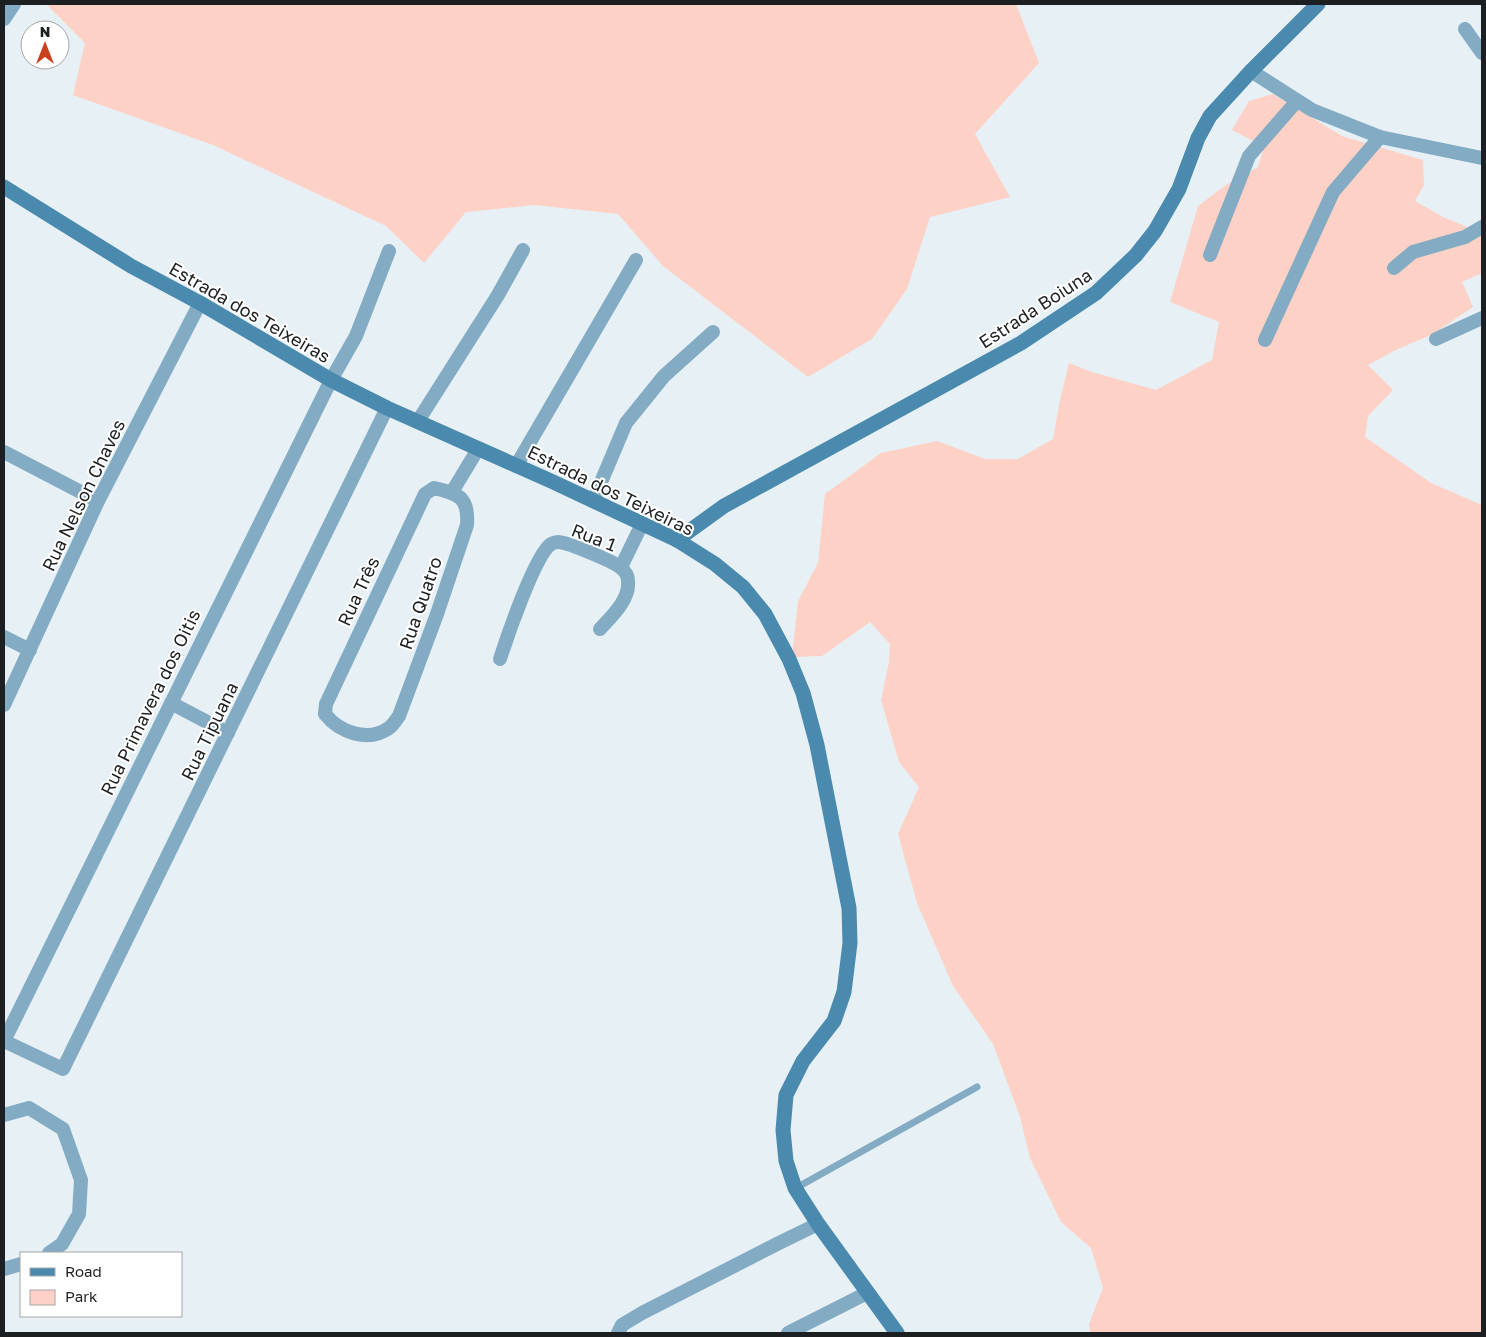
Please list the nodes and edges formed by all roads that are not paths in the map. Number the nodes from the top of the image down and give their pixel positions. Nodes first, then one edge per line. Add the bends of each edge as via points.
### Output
1 (14, 4) edge
2 (1318, 4) edge
3 (4, 20) edge
4 (1465, 29) dead end
5 (1482, 52) edge
6 (1250, 71) junction
7 (1297, 101) junction
8 (1380, 137) junction
9 (1482, 158) edge
10 (4, 187) edge
11 (1482, 227) edge
12 (522, 250) dead end
13 (389, 251) dead end
14 (1210, 255) dead end
15 (636, 260) dead end
16 (1394, 268) dead end
17 (200, 303) junction
18 (1482, 318) edge
19 (713, 332) dead end
20 (1436, 339) dead end
21 (1265, 340) dead end
22 (331, 380) junction
23 (387, 408) junction
24 (418, 421) junction
25 (478, 448) junction
26 (4, 452) edge
27 (516, 466) junction
28 (452, 492) junction
29 (98, 501) junction
30 (593, 501) junction
31 (642, 524) junction
32 (676, 540) junction
33 (621, 567) junction
34 (600, 629) dead end
35 (4, 637) edge
36 (30, 650) junction
37 (500, 658) dead end
38 (171, 702) junction
39 (4, 705) edge
40 (399, 716) joint
41 (228, 733) junction
42 (4, 1041) edge
43 (977, 1087) dead end
44 (4, 1115) edge
45 (795, 1188) junction
46 (818, 1224) junction
47 (50, 1252) edge
48 (20, 1264) edge
49 (4, 1270) edge
50 (867, 1293) junction
51 (618, 1333) edge
52 (788, 1333) edge
53 (896, 1333) edge

1 - 3 street
2 - 6 street, Estrada Boiuna
4 - 5 street
6 - 7 street
6 - 32 street, Estrada Boiuna via 1210,116 1179,189 1155,231 1136,256 1096,293 1021,343 724,506
7 - 8 street
7 - 14 street via 1249,156
8 - 9 street
8 - 21 street via 1333,192
10 - 17 street, Estrada dos Teixeiras via 131,266
11 - 16 street via 1465,237 1413,252
12 - 24 street
13 - 22 street, Rua Primavera dos Oitis via 356,336
15 - 27 street
17 - 22 street, Estrada dos Teixeiras
17 - 29 street, Rua Nelson Chaves
18 - 20 street
19 - 30 street via 664,376 626,423
22 - 23 street, Estrada dos Teixeiras
22 - 38 street, Rua Primavera dos Oitis
23 - 24 street, Estrada dos Teixeiras
23 - 41 street, Rua Tipuana
24 - 25 street, Estrada dos Teixeiras
25 - 27 street, Estrada dos Teixeiras
25 - 28 street
26 - 29 street
27 - 30 street, Estrada dos Teixeiras
28 - 40 street, Rua Quatro via 464,501 468,510 467,525
28 - 40 street, Rua Três via 434,488 425,494 326,704 325,714 332,723 367,736 389,728
29 - 36 street, Rua Nelson Chaves
30 - 31 street, Estrada dos Teixeiras
31 - 32 street, Estrada dos Teixeiras
31 - 33 street
32 - 45 street, Estrada dos Teixeiras via 715,564 743,587 765,614 788,659 802,693 816,745 847,899 850,943 844,992 834,1021 803,1060 786,1096 782,1130 786,1161
33 - 34 street, Rua 1 via 627,576 628,590 618,609
33 - 37 street, Rua 1 via 569,544 552,543 544,551 517,610
35 - 36 street
36 - 39 street, Rua Nelson Chaves
38 - 41 street
38 - 42 street, Rua Primavera dos Oitis
41 - 42 street, Rua Tipuana via 63,1069
43 - 45 lane
44 - 47 street via 29,1108 63,1129 81,1180 79,1214 62,1244
45 - 46 street, Estrada dos Teixeiras
46 - 50 street, Estrada dos Teixeiras
46 - 51 street via 642,1313 622,1325
48 - 49 street
50 - 52 street
50 - 53 street, Estrada dos Teixeiras

